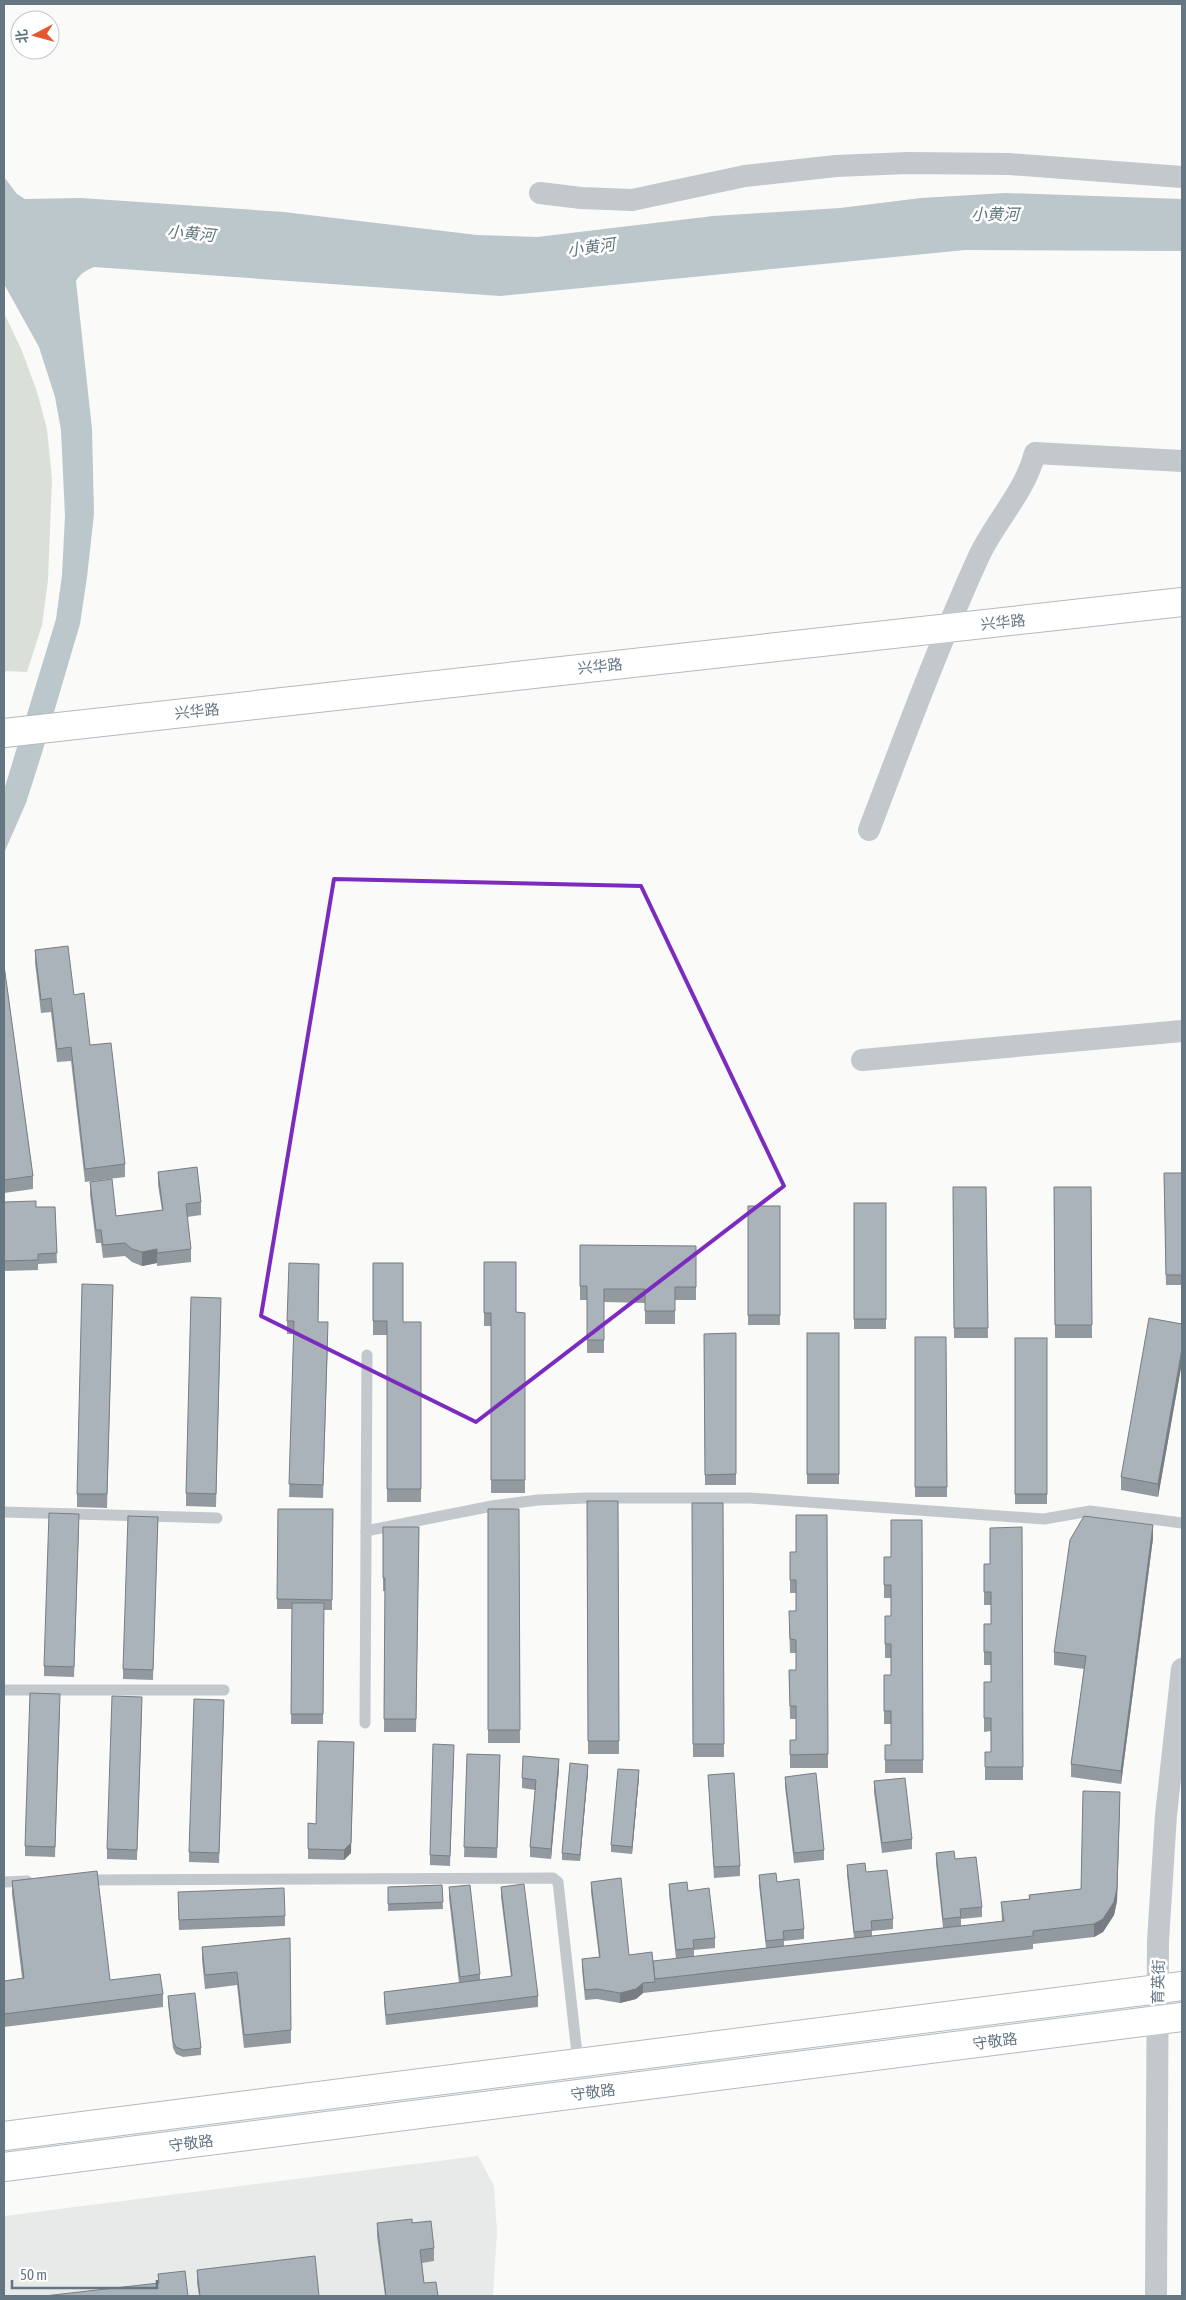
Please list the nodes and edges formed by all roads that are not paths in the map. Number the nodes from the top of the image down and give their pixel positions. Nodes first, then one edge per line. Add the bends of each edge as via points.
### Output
1 (1182, 177) edge
2 (540, 193) dead end
3 (1182, 461) edge
4 (1182, 602) edge
5 (947, 628) junction
6 (11, 732) edge
7 (869, 830) dead end
8 (1182, 1031) edge
9 (862, 1060) dead end
10 (367, 1355) dead end
11 (4, 1512) edge
12 (217, 1518) dead end
13 (1182, 1523) edge
14 (366, 1532) junction
15 (1182, 1669) edge
16 (4, 1690) edge
17 (224, 1690) dead end
18 (365, 1723) dead end
19 (40, 1880) edge
20 (69, 1880) edge
21 (4, 1882) edge
22 (1170, 1988) edge
23 (1170, 2018) edge
24 (578, 2063) junction
25 (4, 2136) edge
26 (4, 2167) edge
27 (1156, 2296) edge

1 - 2 street via 1009,164 908,163 836,166 745,176 632,200
3 - 5 street via 1035,453 1024,483 981,553
4 - 5 main road, 兴华路
5 - 6 main road, 兴华路
5 - 7 street
8 - 9 street
10 - 14 lane
11 - 12 lane
13 - 14 lane via 1090,1511 1044,1519 750,1498 585,1498 492,1506
14 - 18 lane
15 - 22 street, 育英街 via 1166,1815 1158,1941
16 - 17 lane
19 - 21 lane
20 - 24 lane via 553,1878 558,1882
22 - 23 street, 育英街
22 - 24 main road, 守敬路
23 - 26 main road, 守敬路
23 - 27 street, 育英街
24 - 25 main road, 守敬路

